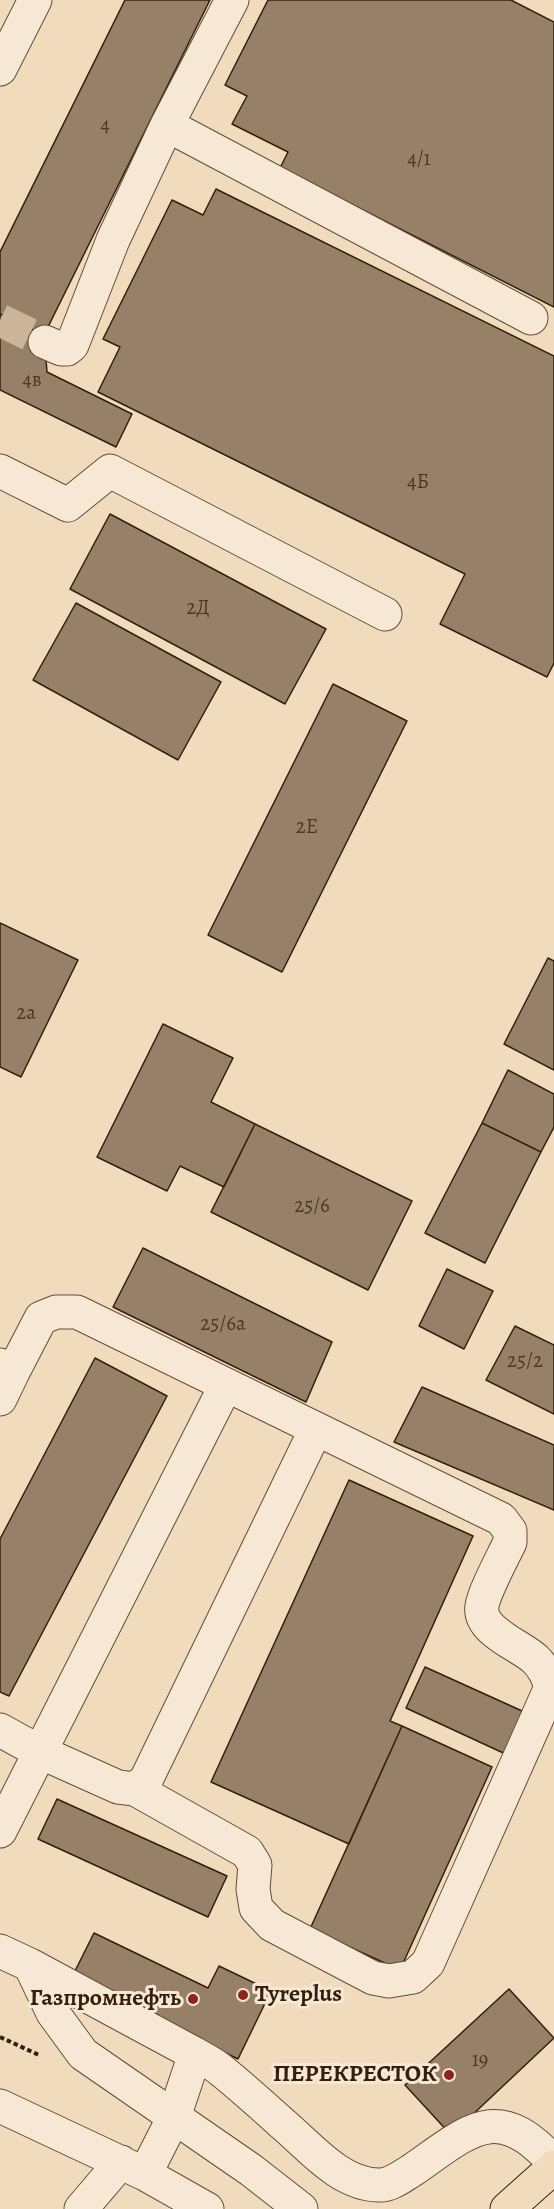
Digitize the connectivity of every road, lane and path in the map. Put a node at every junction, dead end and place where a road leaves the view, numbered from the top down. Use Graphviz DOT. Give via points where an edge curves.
graph roads {
  1 [pos="34,0"];
  2 [pos="232,0"];
  3 [pos="0,69"];
  4 [pos="167,125"];
  5 [pos="531,318"];
  6 [pos="45,342"];
  7 [pos="0,471"];
  8 [pos="386,614"];
  9 [pos="4,1378"];
  10 [pos="226,1385"];
  11 [pos="316,1429"];
  12 [pos="0,1730"];
  13 [pos="40,1752"];
  14 [pos="135,1789"];
  15 [pos="0,1831"];
  16 [pos="0,1951"];
  17 [pos="30,1965"];
  18 [pos="0,2037"];
  19 [pos="195,2054"];
  20 [pos="39,2055"];
  21 [pos="0,2106"];
  22 [pos="174,2117"];
  23 [pos="554,2165"];
  24 [pos="133,2168"];
  25 [pos="81,2209"];
  26 [pos="207,2209"];
  27 [pos="301,2209"];
  28 [pos="507,2209"];
  1 -- 3 [label="street"];
  2 -- 4 [label="street"];
  4 -- 5 [label="street"];
  4 -- 6 [label="street" via="113,240 72,345 61,349"];
  7 -- 8 [label="street" via="69,505 110,471"];
  9 -- 10 [label="street" via="41,1318 56,1312 77,1312"];
  10 -- 11 [label="street"];
  10 -- 13 [label="street"];
  11 -- 14 [label="street" via="146,1780"];
  11 -- 14 [label="street" via="501,1519 510,1531 510,1542 482,1605 482,1617 488,1627 533,1658 546,1672 551,1687 428,1963 413,1977 389,1981 373,1978 272,1925 256,1908 255,1865 247,1852"];
  12 -- 13 [label="street"];
  13 -- 14 [label="street" via="118,1787"];
  13 -- 15 [label="street"];
  16 -- 17 [label="street"];
  17 -- 19 [label="street"];
  17 -- 22 [label="street" via="53,2013 83,2054"];
  18 -- 20 [label="path"];
  19 -- 22 [label="street"];
  19 -- 23 [label="street" via="220,2069 333,2168 359,2182 380,2186 397,2180 477,2128 495,2125 513,2129 540,2146"];
  21 -- 24 [label="street"];
  22 -- 24 [label="street"];
  22 -- 27 [label="street"];
  23 -- 28 [label="main road"];
  24 -- 25 [label="street"];
  24 -- 26 [label="street"];
}
